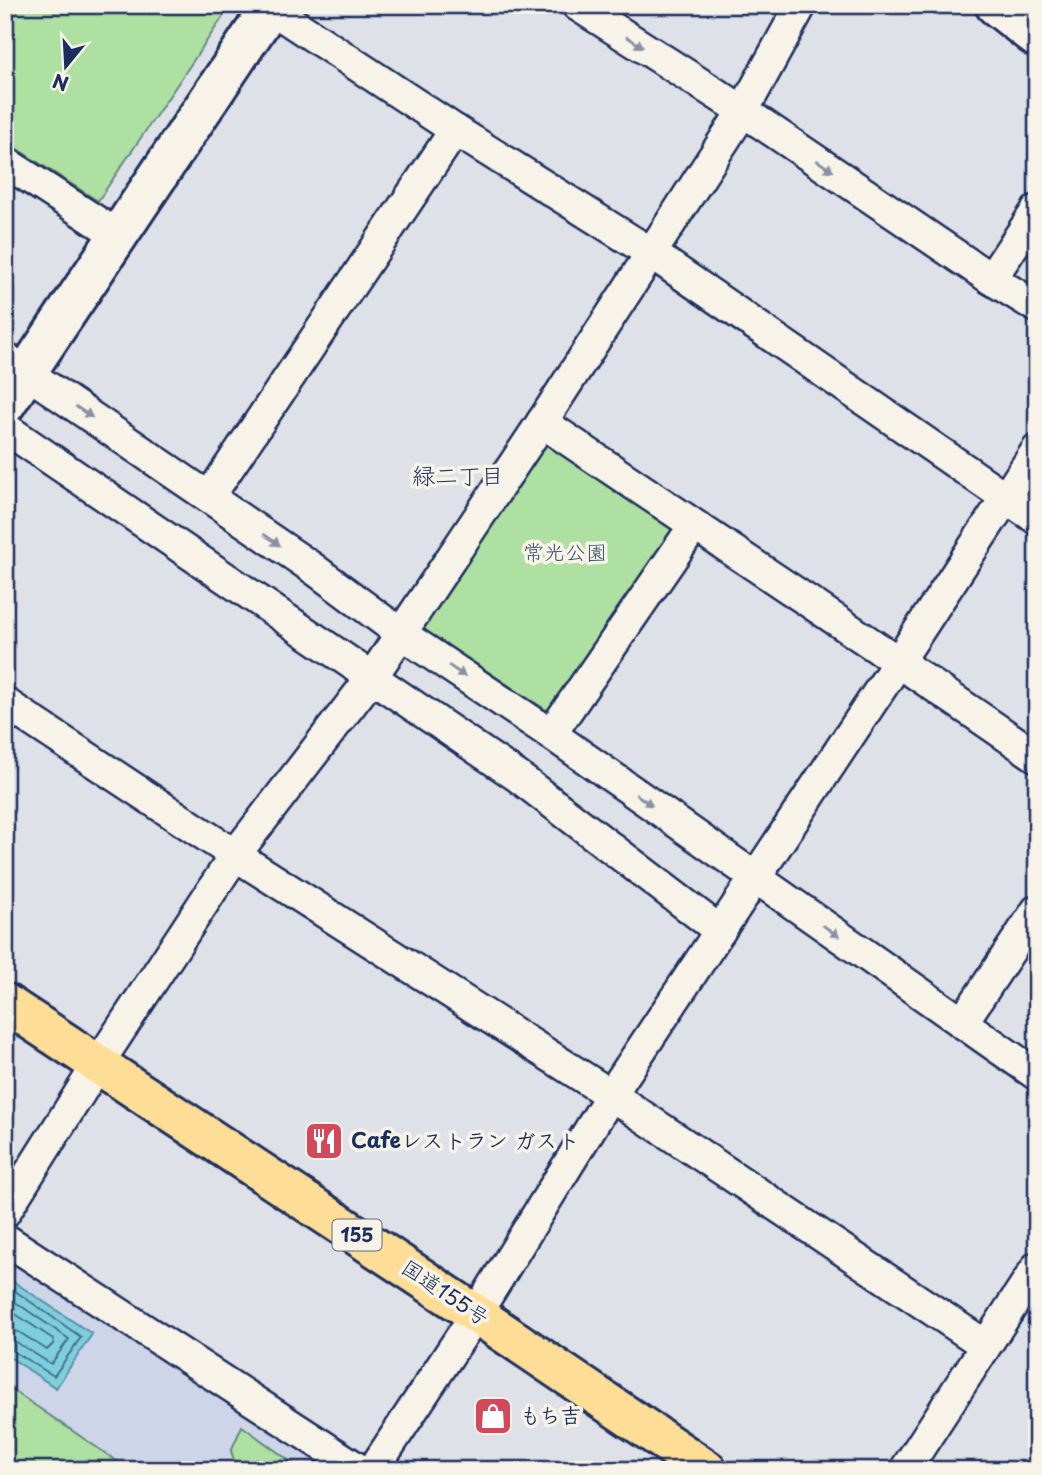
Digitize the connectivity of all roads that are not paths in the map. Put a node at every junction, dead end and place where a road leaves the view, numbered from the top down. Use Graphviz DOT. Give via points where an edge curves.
graph roads {
  1 [pos="577,5"];
  2 [pos="801,5"];
  3 [pos="995,5"];
  4 [pos="271,7"];
  5 [pos="1037,38"];
  6 [pos="743,111"];
  7 [pos="456,130"];
  8 [pos="5,162"];
  9 [pos="1037,211"];
  10 [pos="119,236"];
  11 [pos="652,253"];
  12 [pos="991,279"];
  13 [pos="1037,307"];
  14 [pos="16,366"];
  15 [pos="5,405"];
  16 [pos="542,422"];
  17 [pos="5,428"];
  18 [pos="1037,450"];
  19 [pos="209,497"];
  20 [pos="1005,497"];
  21 [pos="1037,519"];
  22 [pos="694,526"];
  23 [pos="400,634"];
  24 [pos="899,661"];
  25 [pos="372,677"];
  26 [pos="5,703"];
  27 [pos="551,734"];
  28 [pos="1037,757"];
  29 [pos="235,855"];
  30 [pos="755,878"];
  31 [pos="1037,910"];
  32 [pos="720,931"];
  33 [pos="5,1003"];
  34 [pos="962,1023"];
  35 [pos="98,1064"];
  36 [pos="1037,1075"];
  37 [pos="611,1095"];
  38 [pos="5,1212"];
  39 [pos="5,1239"];
  40 [pos="1035,1272"];
  41 [pos="476,1314"];
  42 [pos="985,1345"];
  43 [pos="360,1470"];
  44 [pos="373,1470"];
  45 [pos="707,1470"];
  46 [pos="905,1470"];
  1 -- 6 [label="street, one-way"];
  2 -- 6 [label="street"];
  3 -- 5 [label="street"];
  4 -- 7 [label="street"];
  4 -- 10 [label="street"];
  6 -- 11 [label="street"];
  6 -- 12 [label="street, one-way"];
  7 -- 11 [label="street"];
  7 -- 19 [label="street"];
  8 -- 10 [label="street"];
  9 -- 12 [label="street"];
  10 -- 14 [label="street"];
  11 -- 16 [label="street"];
  11 -- 20 [label="street"];
  12 -- 13 [label="street"];
  14 -- 15 [label="street"];
  14 -- 19 [label="street, one-way"];
  16 -- 22 [label="street"];
  16 -- 23 [label="street"];
  17 -- 25 [label="street"];
  18 -- 20 [label="street"];
  19 -- 23 [label="street, one-way"];
  20 -- 21 [label="street"];
  20 -- 24 [label="street"];
  22 -- 24 [label="street"];
  22 -- 27 [label="street"];
  23 -- 25 [label="street"];
  23 -- 27 [label="street, one-way"];
  24 -- 28 [label="street"];
  24 -- 30 [label="street"];
  25 -- 29 [label="street"];
  25 -- 32 [label="street" via="517,775"];
  26 -- 29 [label="street"];
  27 -- 30 [label="street, one-way"];
  29 -- 35 [label="street"];
  29 -- 37 [label="street"];
  30 -- 32 [label="street"];
  30 -- 34 [label="street, one-way"];
  31 -- 34 [label="street"];
  32 -- 37 [label="street"];
  33 -- 35 [label="highway, 国道155号 / 155"];
  34 -- 36 [label="street"];
  35 -- 38 [label="street"];
  35 -- 41 [label="highway, 国道155号 / 155"];
  37 -- 41 [label="street"];
  37 -- 42 [label="street"];
  39 -- 43 [label="street"];
  40 -- 42 [label="street"];
  41 -- 44 [label="street"];
  41 -- 45 [label="highway, 国道155号 / 155"];
  42 -- 46 [label="street"];
}
